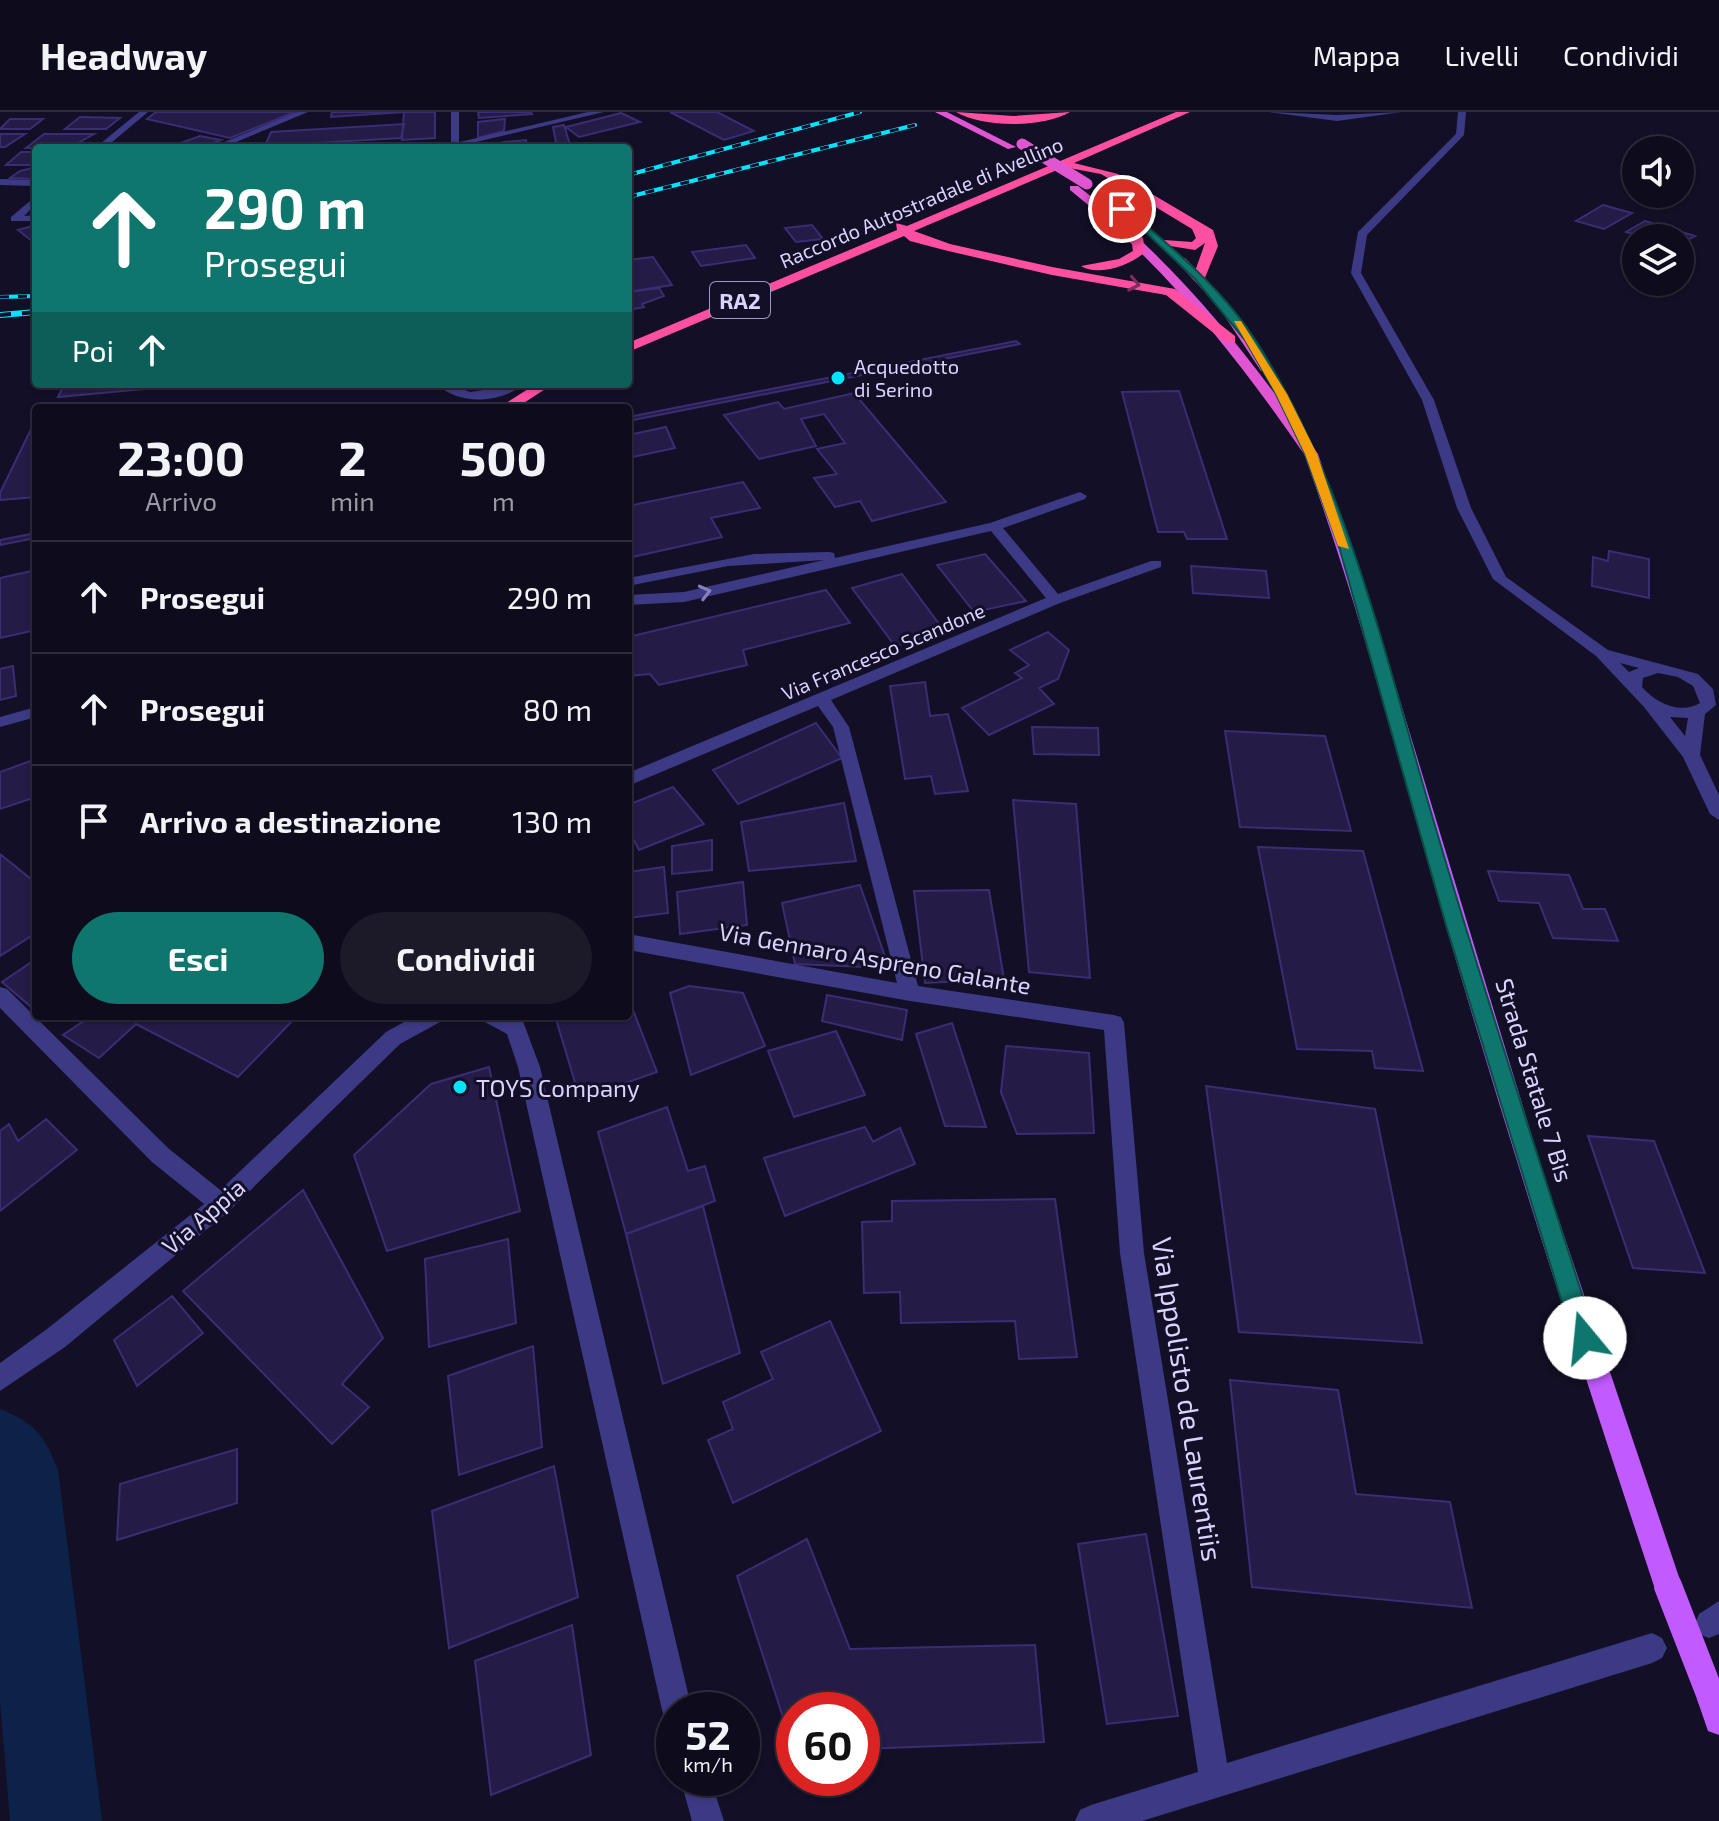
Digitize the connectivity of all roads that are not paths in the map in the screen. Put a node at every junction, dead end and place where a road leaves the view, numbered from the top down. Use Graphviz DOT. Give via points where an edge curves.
graph roads {
  1 [pos="144,112"];
  2 [pos="304,112"];
  3 [pos="455,112"];
  4 [pos="600,112"];
  5 [pos="940,112"];
  6 [pos="960,112"];
  7 [pos="1185,112"];
  8 [pos="1273,112"];
  9 [pos="1398,112"];
  10 [pos="1462,112"];
  11 [pos="1159,113"];
  12 [pos="1068,114"];
  13 [pos="1124,138"];
  14 [pos="104,144"];
  15 [pos="224,144"];
  16 [pos="455,144"];
  17 [pos="464,144"];
  18 [pos="1016,146"];
  19 [pos="1054,168"];
  20 [pos="1006,174"];
  21 [pos="1115,174"];
  22 [pos="0,182"];
  23 [pos="32,183"];
  24 [pos="974,201"];
  25 [pos="32,203"];
  26 [pos="1122,209"];
  27 [pos="32,218"];
  28 [pos="1197,227"];
  29 [pos="904,232"];
  30 [pos="1137,238"];
  31 [pos="1160,240"];
  32 [pos="948,247"];
  33 [pos="853,253"];
  34 [pos="1199,277"];
  35 [pos="632,332"];
  36 [pos="1230,339"];
  37 [pos="632,346"];
  38 [pos="450,388"];
  39 [pos="510,388"];
  40 [pos="539,388"];
  41 [pos="488,404"];
  42 [pos="512,404"];
  43 [pos="1311,454"];
  44 [pos="1080,496"];
  45 [pos="994,526"];
  46 [pos="853,558"];
  47 [pos="1156,564"];
  48 [pos="632,582"];
  49 [pos="633,599"];
  50 [pos="1055,600"];
  51 [pos="1602,653"];
  52 [pos="1657,668"];
  53 [pos="1634,687"];
  54 [pos="822,699"];
  55 [pos="1711,699"];
  56 [pos="1650,703"];
  57 [pos="32,713"];
  58 [pos="0,722"];
  59 [pos="1691,755"];
  60 [pos="632,778"];
  61 [pos="1719,814"];
  62 [pos="632,943"];
  63 [pos="910,993"];
  64 [pos="0,995"];
  65 [pos="403,1020"];
  66 [pos="426,1020"];
  67 [pos="505,1020"];
  68 [pos="1114,1023"];
  69 [pos="393,1038"];
  70 [pos="221,1204"];
  71 [pos="0,1378"];
  72 [pos="1652,1648"];
  73 [pos="673,1692"];
  74 [pos="1716,1709"];
  75 [pos="1215,1783"];
  76 [pos="1091,1821"];
  1 -- 14 [label="street"];
  2 -- 15 [label="street"];
  3 -- 16 [label="street"];
  4 -- 17 [label="street"];
  5 -- 18 [label="highway"];
  6 -- 12 [label="highway" via="1019,120"];
  6 -- 18 [label="highway"];
  7 -- 13 [label="highway, Raccordo Autostradale di Avellino / RA2"];
  8 -- 9 [label="street" via="1337,118"];
  10 -- 51 [label="street" via="1460,135 1362,234 1356,273 1428,400 1464,508 1500,579"];
  11 -- 20 [label="highway, Raccordo Autostradale di Avellino / RA2"];
  12 -- 18 [label="highway" via="1031,128"];
  13 -- 19 [label="highway, Raccordo Autostradale di Avellino / RA2"];
  13 -- 21 [label="highway" via="1109,157"];
  18 -- 26 [label="highway, bridge"];
  18 -- 30 [label="highway"];
  19 -- 21 [label="highway" via="1092,166"];
  19 -- 24 [label="highway, Raccordo Autostradale di Avellino / RA2"];
  20 -- 29 [label="highway" via="902,223"];
  20 -- 35 [label="highway, Raccordo Autostradale di Avellino / RA2"];
  21 -- 28 [label="highway"];
  22 -- 23 [label="street"];
  24 -- 29 [label="highway, Raccordo Autostradale di Avellino / RA2"];
  24 -- 30 [label="highway" via="961,215 964,230 1020,258 1072,266 1129,260 1139,252"];
  25 -- 27 [label="street" via="14,219"];
  28 -- 31 [label="highway" via="1202,239 1195,246"];
  28 -- 34 [label="highway" via="1209,233 1212,246"];
  29 -- 32 [label="highway"];
  29 -- 33 [label="highway, Raccordo Autostradale di Avellino / RA2"];
  30 -- 36 [label="highway"];
  31 -- 34 [label="highway"];
  32 -- 33 [label="highway"];
  32 -- 36 [label="highway, one-way" via="1161,289"];
  33 -- 37 [label="highway, Raccordo Autostradale di Avellino / RA2"];
  34 -- 43 [label="highway" via="1249,339"];
  36 -- 43 [label="highway"];
  38 -- 39 [label="street" via="470,395"];
  39 -- 41 [label="street"];
  40 -- 42 [label="highway"];
  43 -- 74 [label="main road, Strada Statale 7 Bis, bridge" via="1346,550 1455,925 1603,1397"];
  44 -- 45 [label="street"];
  45 -- 46 [label="street"];
  45 -- 50 [label="street"];
  46 -- 48 [label="street" via="796,554"];
  49 -- 46 [label="street, one-way" via="684,597"];
  47 -- 50 [label="street, Via Francesco Scandone"];
  50 -- 54 [label="street, Via Francesco Scandone"];
  51 -- 52 [label="street"];
  51 -- 53 [label="street"];
  52 -- 53 [label="street" via="1640,671"];
  52 -- 55 [label="street" via="1692,678"];
  53 -- 56 [label="street"];
  54 -- 60 [label="street, Via Francesco Scandone"];
  54 -- 63 [label="street" via="841,727"];
  55 -- 56 [label="street" via="1674,712"];
  55 -- 59 [label="street"];
  56 -- 59 [label="street"];
  57 -- 58 [label="street"];
  59 -- 61 [label="street"];
  62 -- 63 [label="street, Via Gennaro Aspreno Galante"];
  63 -- 68 [label="street, Via Gennaro Aspreno Galante"];
  64 -- 70 [label="street" via="160,1155"];
  65 -- 69 [label="street, Via Appia"];
  66 -- 69 [label="street, Via Appia"];
  67 -- 73 [label="street" via="529,1067"];
  68 -- 75 [label="street, Via Ippolisto de Laurentiis" via="1132,1253"];
  69 -- 70 [label="street, Via Appia"];
  70 -- 71 [label="street, Via Appia"];
  72 -- 75 [label="street"];
  75 -- 76 [label="street"];
}
